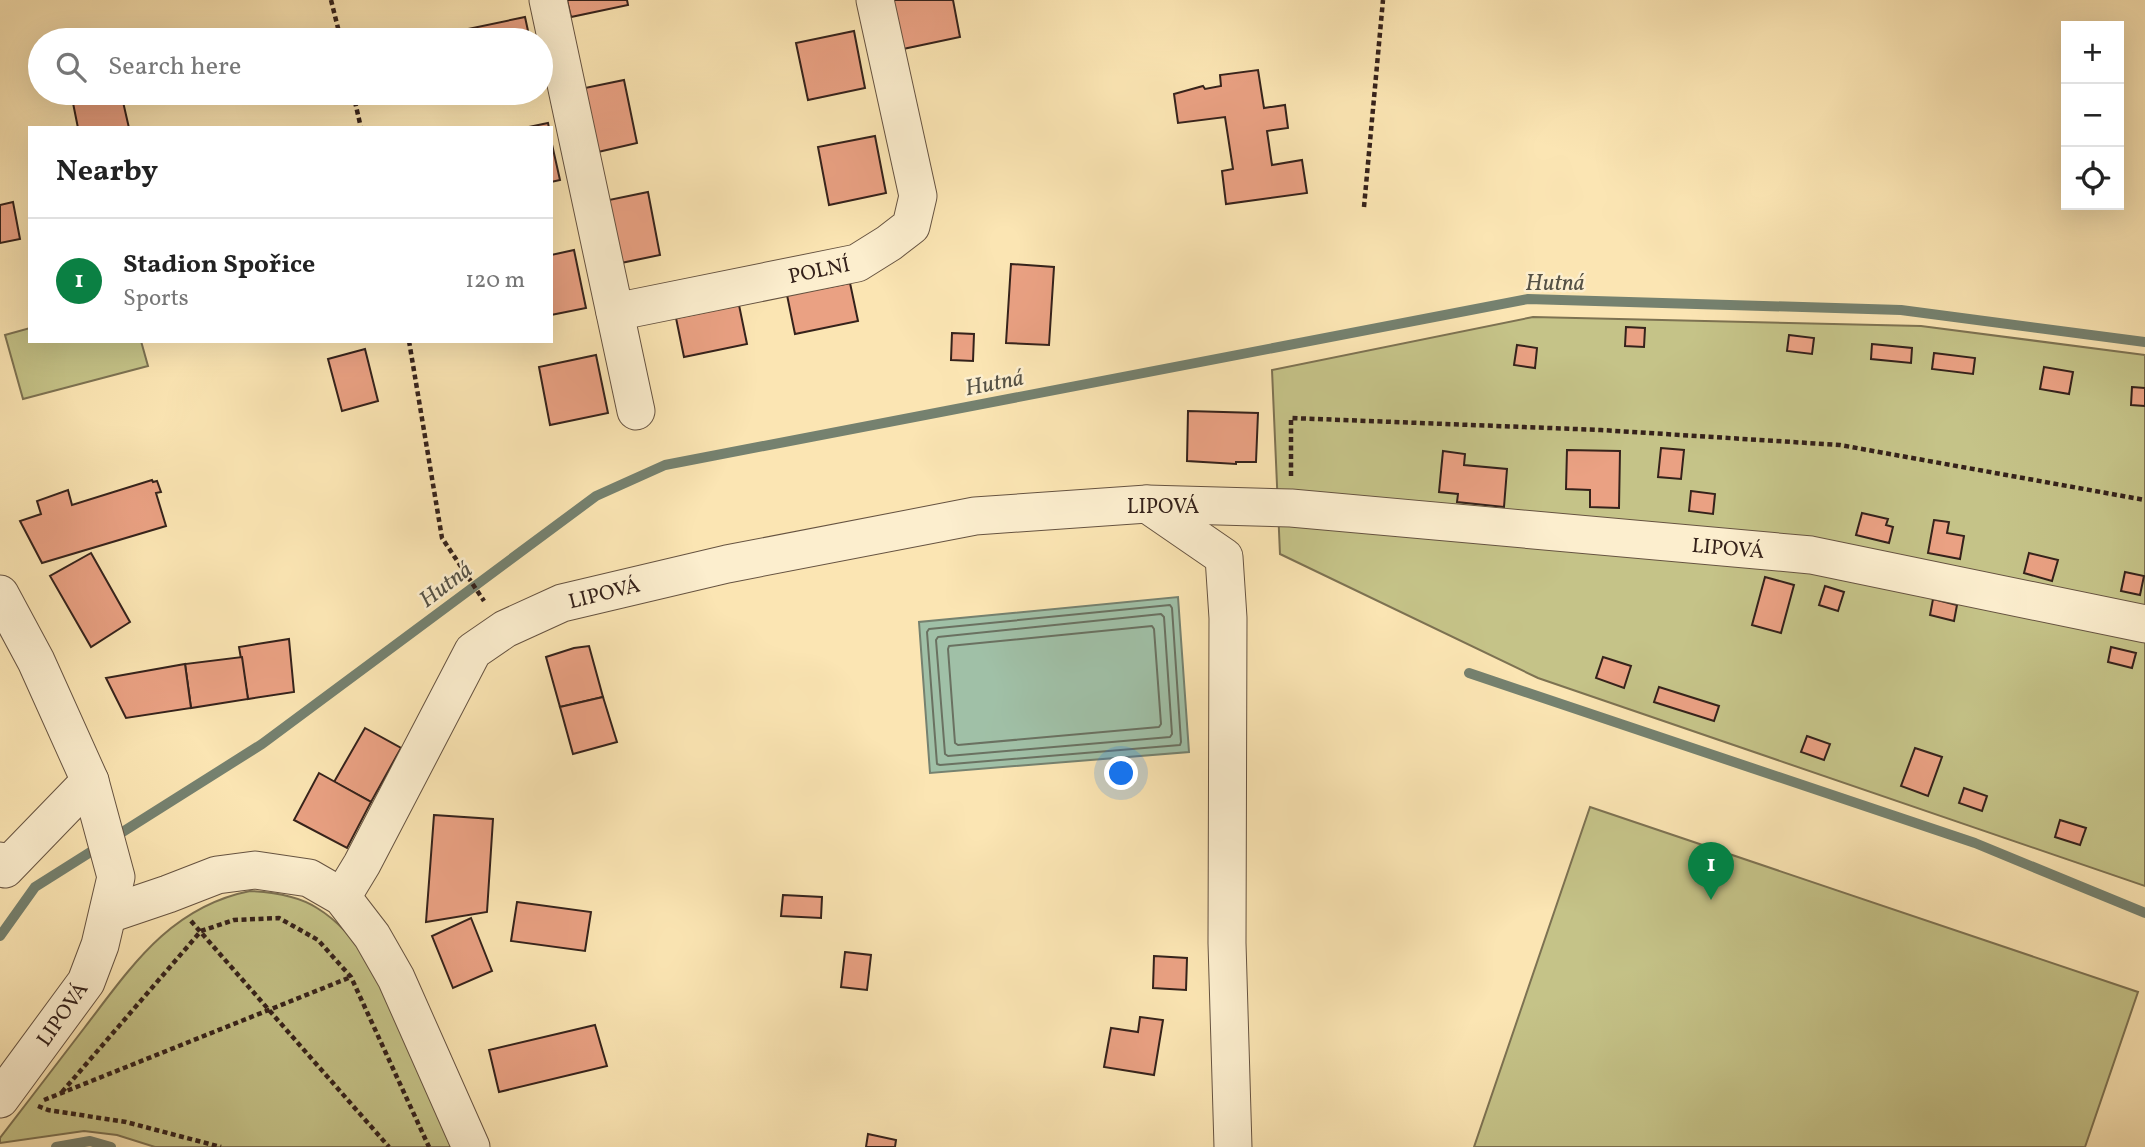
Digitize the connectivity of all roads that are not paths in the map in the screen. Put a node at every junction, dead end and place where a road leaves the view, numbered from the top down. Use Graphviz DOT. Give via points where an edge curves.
graph roads {
  1 [pos="548,0"];
  2 [pos="876,0"];
  3 [pos="615,312"];
  4 [pos="636,411"];
  5 [pos="1147,504"];
  6 [pos="0,594"];
  7 [pos="2145,624"];
  8 [pos="94,795"];
  9 [pos="2,869"];
  10 [pos="342,897"];
  11 [pos="108,914"];
  12 [pos="0,1099"];
  13 [pos="471,1147"];
  14 [pos="1233,1147"];
  1 -- 3 [label="street"];
  2 -- 3 [label="street, POLNÍ" via="918,196 911,226 857,262"];
  3 -- 4 [label="street"];
  5 -- 7 [label="street, LIPOVÁ" via="1291,508 1811,555"];
  5 -- 10 [label="street, LIPOVÁ" via="975,516 727,564 502,616 473,651"];
  5 -- 14 [label="street" via="1224,557"];
  6 -- 8 [label="street" via="36,662"];
  8 -- 9 [label="street"];
  8 -- 11 [label="street, LIPOVÁ" via="116,877"];
  10 -- 11 [label="street" via="309,878 255,870 216,875"];
  10 -- 13 [label="street" via="388,963"];
  11 -- 12 [label="street, LIPOVÁ" via="86,982"];
}
